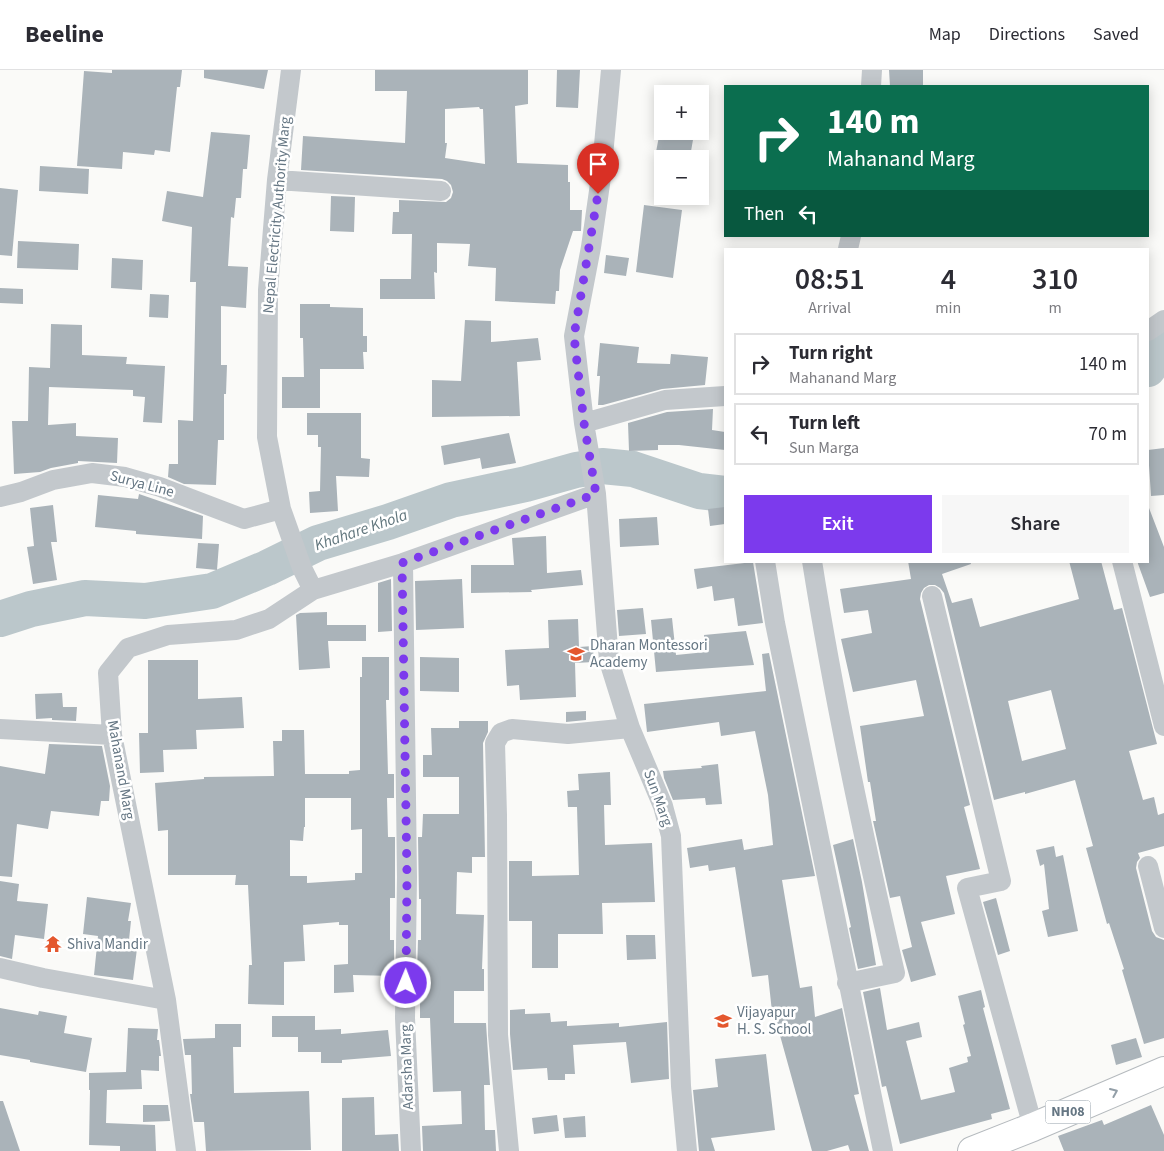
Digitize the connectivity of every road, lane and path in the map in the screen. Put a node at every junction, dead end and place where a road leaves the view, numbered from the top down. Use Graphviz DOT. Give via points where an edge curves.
graph roads {
  1 [pos="291,70"];
  2 [pos="611,70"];
  3 [pos="872,70"];
  4 [pos="871,85"];
  5 [pos="277,180"];
  6 [pos="441,191"];
  7 [pos="1164,320"];
  8 [pos="1149,330"];
  9 [pos="724,396"];
  10 [pos="584,423"];
  11 [pos="594,488"];
  12 [pos="0,496"];
  13 [pos="280,509"];
  14 [pos="402,563"];
  15 [pos="765,563"];
  16 [pos="812,563"];
  17 [pos="1123,563"];
  18 [pos="313,590"];
  19 [pos="932,596"];
  20 [pos="1164,726"];
  21 [pos="630,728"];
  22 [pos="0,729"];
  23 [pos="112,735"];
  24 [pos="1148,866"];
  25 [pos="1164,928"];
  26 [pos="0,968"];
  27 [pos="847,983"];
  28 [pos="166,1000"];
  29 [pos="1164,1071"];
  30 [pos="1033,1127"];
  31 [pos="186,1151"];
  32 [pos="411,1151"];
  33 [pos="508,1151"];
  34 [pos="687,1151"];
  35 [pos="882,1151"];
  36 [pos="972,1151"];
  1 -- 5 [label="street, Nepal Electricity Authority Marg"];
  2 -- 10 [label="street" via="601,177 574,336"];
  3 -- 4 [label="street"];
  5 -- 6 [label="street"];
  5 -- 13 [label="street, Nepal Electricity Authority Marg" via="268,290 267,437"];
  7 -- 8 [label="street"];
  9 -- 10 [label="street" via="665,400"];
  10 -- 11 [label="street, Sun Marg"];
  11 -- 14 [label="street, Mahanand Marg"];
  11 -- 21 [label="street, Sun Marg" via="609,661"];
  12 -- 13 [label="street, Surya Line" via="53,480 92,473 125,477 160,487 244,519"];
  13 -- 18 [label="street, Nepal Electricity Authority Marg"];
  14 -- 18 [label="street, Mahanand Marg"];
  14 -- 32 [label="street, Adarsha Marg" via="406,1018"];
  15 -- 27 [label="street"];
  16 -- 27 [label="street" via="861,828 894,973"];
  17 -- 20 [label="street"];
  18 -- 23 [label="street, Mahanand Marg" via="269,619 236,630 168,635 128,648 108,673"];
  19 -- 30 [label="street" via="1001,881 967,888"];
  21 -- 33 [label="street" via="568,734 512,729 501,733 495,743 498,1035"];
  21 -- 34 [label="street, Sun Marg" via="663,806 671,836 681,1086"];
  22 -- 23 [label="street"];
  23 -- 28 [label="street, Mahanand Marg"];
  24 -- 25 [label="street"];
  26 -- 28 [label="street"];
  27 -- 35 [label="street"];
  28 -- 31 [label="street, Mahanand Marg"];
  30 -- 29 [label="main road, NH08, one-way"];
  30 -- 36 [label="main road, NH08"];
}
